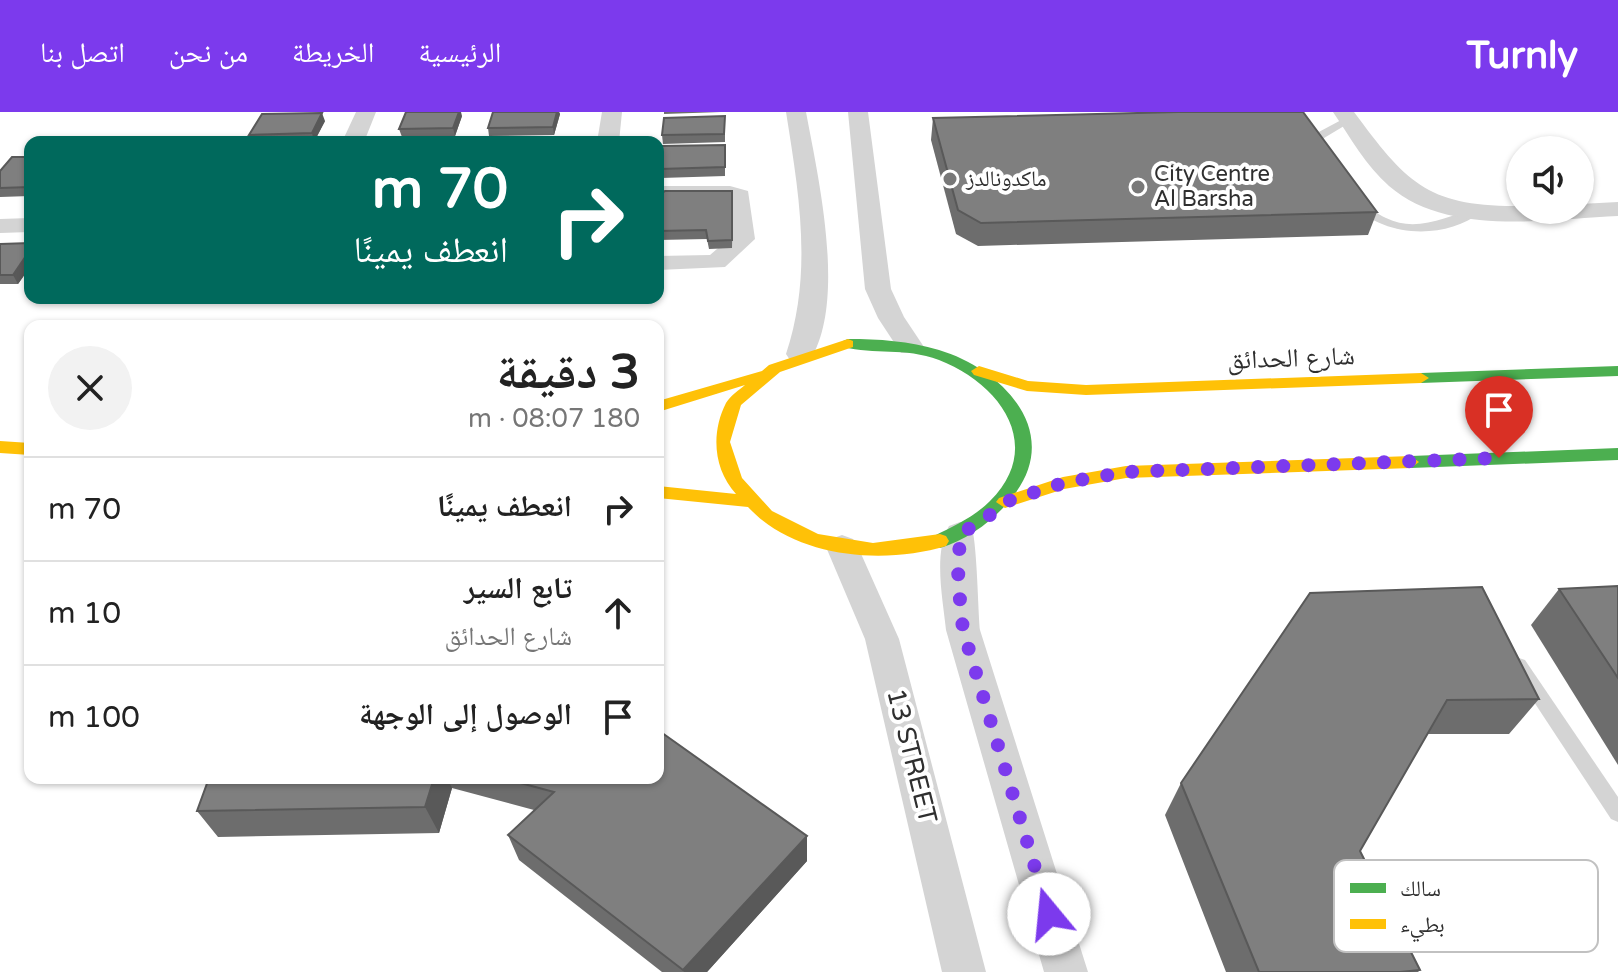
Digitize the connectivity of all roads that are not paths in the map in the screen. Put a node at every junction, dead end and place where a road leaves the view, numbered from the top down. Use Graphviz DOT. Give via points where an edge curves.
graph roads {
  1 [pos="366,112"];
  2 [pos="612,112"];
  3 [pos="796,112"];
  4 [pos="858,112"];
  5 [pos="1346,116"];
  6 [pos="356,136"];
  7 [pos="609,136"];
  8 [pos="1328,163"];
  9 [pos="1347,188"];
  10 [pos="664,193"];
  11 [pos="1618,209"];
  12 [pos="1475,212"];
  13 [pos="24,225"];
  14 [pos="0,226"];
  15 [pos="664,263"];
  16 [pos="911,347"];
  17 [pos="800,354"];
  18 [pos="969,368"];
  19 [pos="1618,371"];
  20 [pos="760,375"];
  21 [pos="664,405"];
  22 [pos="24,430"];
  23 [pos="0,431"];
  24 [pos="0,447"];
  25 [pos="24,449"];
  26 [pos="1618,454"];
  27 [pos="664,493"];
  28 [pos="747,501"];
  29 [pos="1005,502"];
  30 [pos="960,534"];
  31 [pos="842,547"];
  32 [pos="1509,650"];
  33 [pos="1618,813"];
  34 [pos="964,972"];
  35 [pos="1066,972"];
  1 -- 6 [label="street"];
  2 -- 7 [label="street"];
  3 -- 17 [label="street" via="817,273 812,323"];
  4 -- 16 [label="street" via="878,289"];
  5 -- 8 [label="lane" via="1316,140"];
  5 -- 12 [label="street" via="1403,187 1435,203"];
  9 -- 12 [label="lane" via="1378,219 1413,229 1445,225"];
  10 -- 15 [label="street" via="740,196 743,239 716,262"];
  11 -- 12 [label="street"];
  13 -- 14 [label="street"];
  16 -- 17 [label="street" via="848,344"];
  16 -- 18 [label="street"];
  17 -- 20 [label="street"];
  18 -- 19 [label="street, شارع الحدائق" via="1027,386 1086,390"];
  18 -- 29 [label="street" via="1009,403 1022,427 1026,452 1020,478"];
  20 -- 21 [label="street"];
  20 -- 28 [label="street" via="729,409 722,431 726,467"];
  22 -- 23 [label="street"];
  24 -- 25 [label="street"];
  26 -- 29 [label="street" via="1126,472 1063,483"];
  27 -- 28 [label="street"];
  28 -- 31 [label="street" via="781,526"];
  29 -- 30 [label="street"];
  30 -- 31 [label="street" via="891,550"];
  30 -- 35 [label="street" via="963,630"];
  31 -- 34 [label="street, 13 STREET" via="865,593 893,677"];
  32 -- 33 [label="lane"];
}
